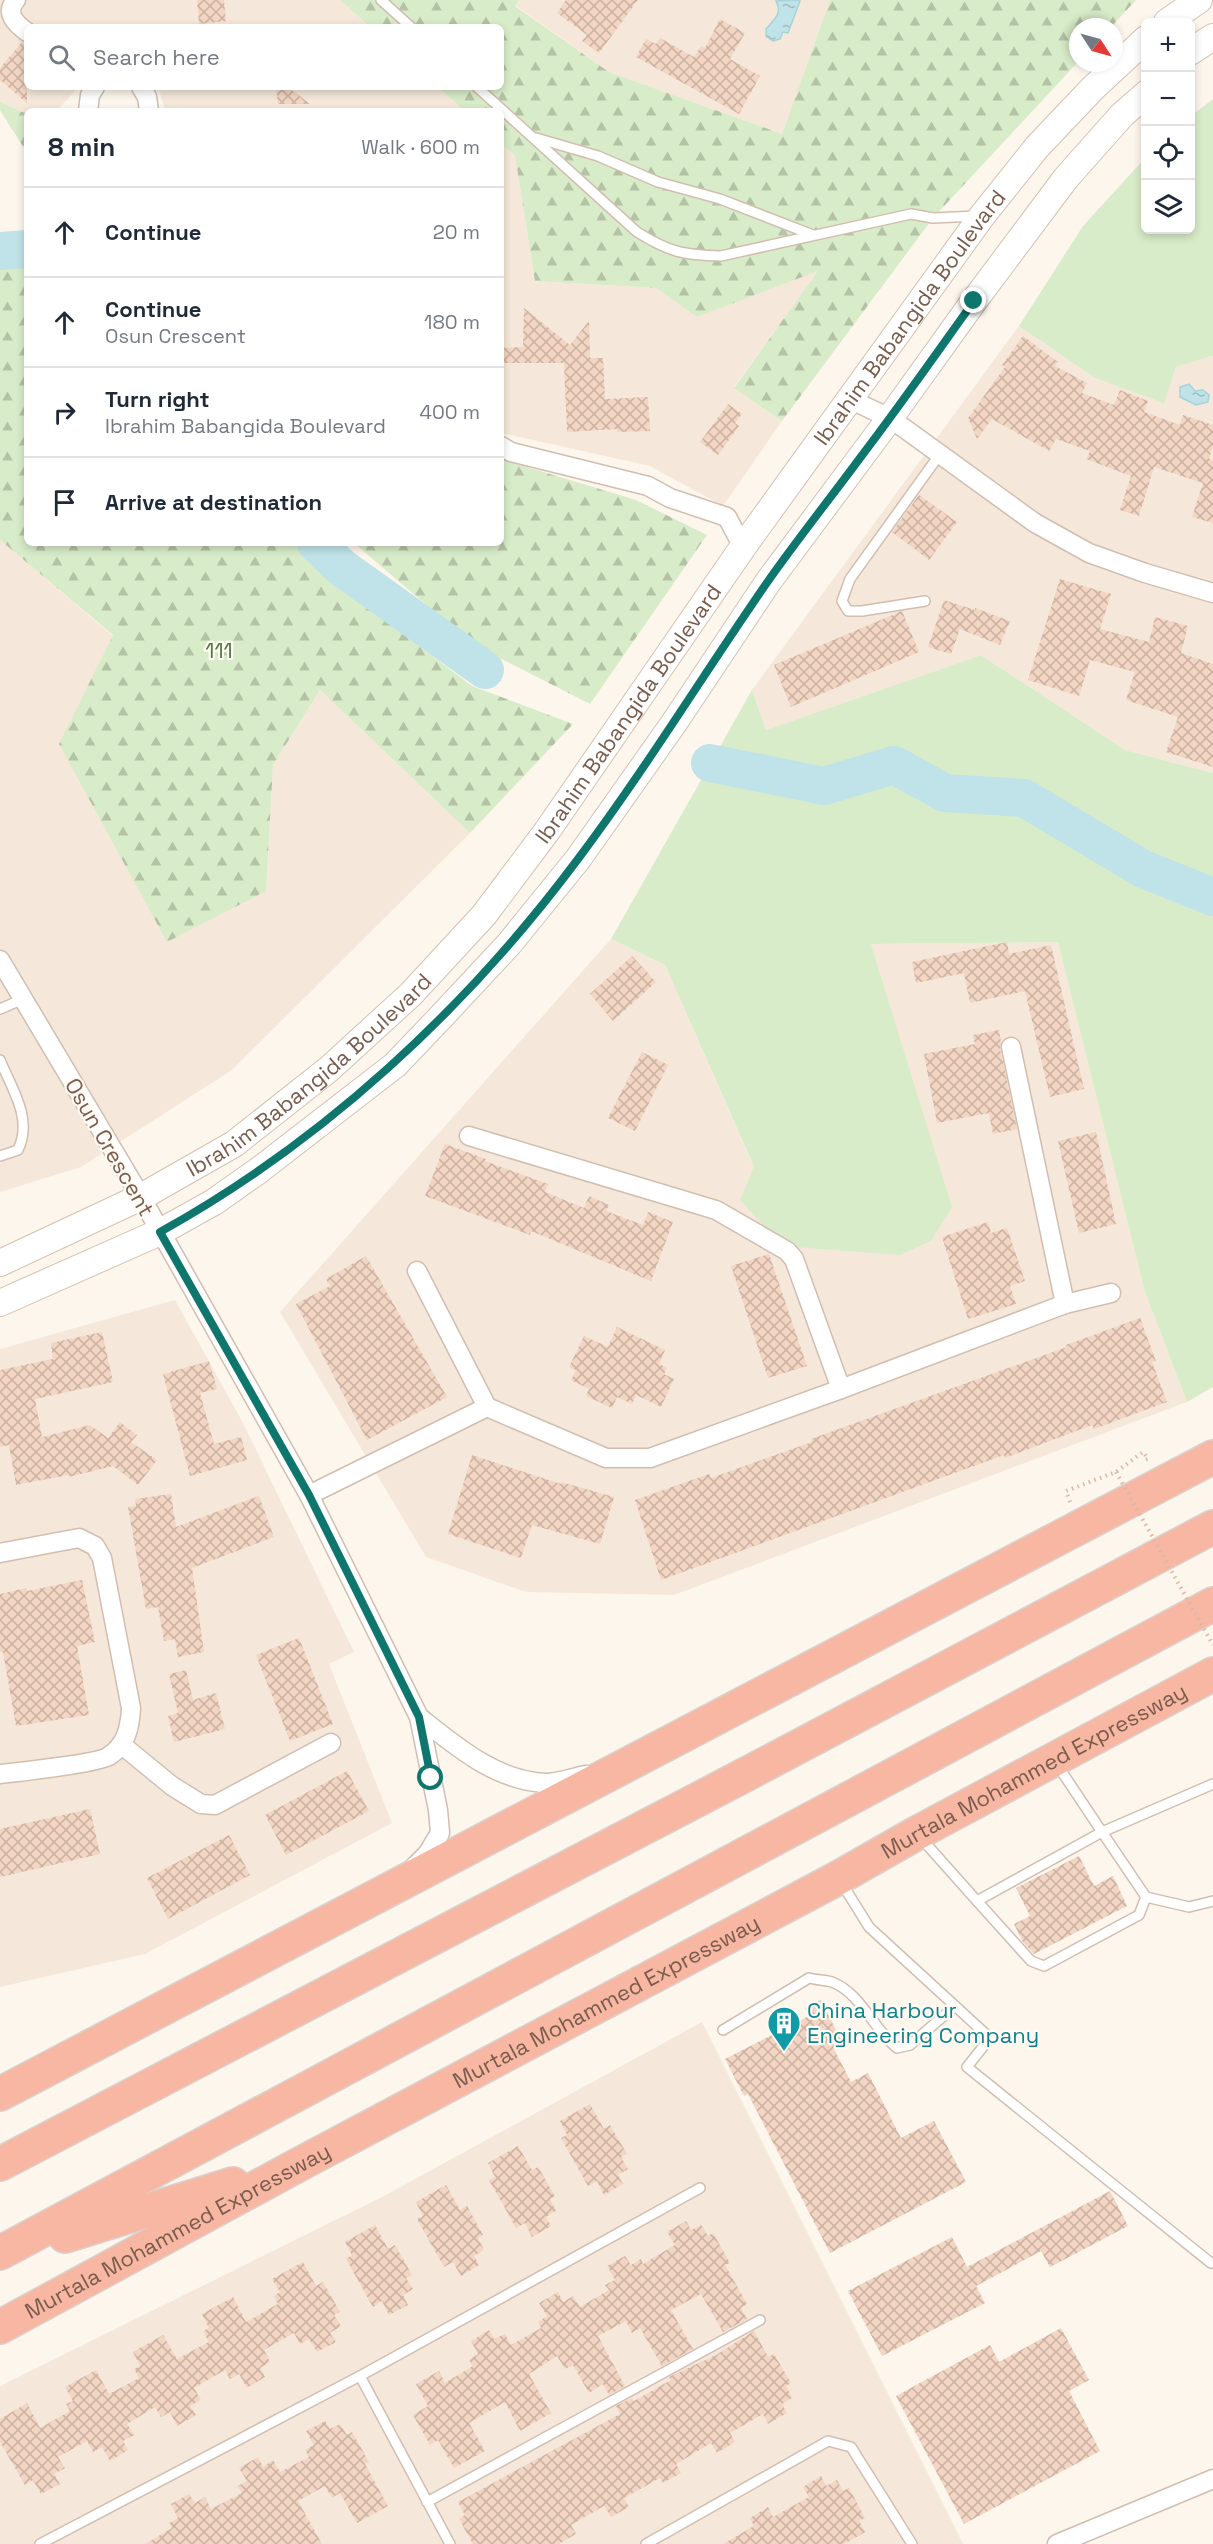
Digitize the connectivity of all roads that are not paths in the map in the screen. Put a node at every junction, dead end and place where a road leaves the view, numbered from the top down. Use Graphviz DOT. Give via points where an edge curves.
graph roads {
  1 [pos="16,0"];
  2 [pos="381,0"];
  3 [pos="1198,0"];
  4 [pos="1173,18"];
  5 [pos="408,24"];
  6 [pos="24,30"];
  7 [pos="1213,37"];
  8 [pos="1141,44"];
  9 [pos="1195,49"];
  10 [pos="93,90"];
  11 [pos="143,90"];
  12 [pos="480,90"];
  13 [pos="1141,98"];
  14 [pos="88,108"];
  15 [pos="149,108"];
  16 [pos="500,108"];
  17 [pos="504,112"];
  18 [pos="532,137"];
  19 [pos="982,216"];
  20 [pos="813,235"];
  21 [pos="849,399"];
  22 [pos="890,418"];
  23 [pos="504,448"];
  24 [pos="939,454"];
  25 [pos="743,548"];
  26 [pos="1213,593"];
  27 [pos="924,601"];
  28 [pos="0,960"];
  29 [pos="23,999"];
  30 [pos="0,1009"];
  31 [pos="1011,1047"];
  32 [pos="0,1060"];
  33 [pos="469,1136"];
  34 [pos="0,1156"];
  35 [pos="141,1197"];
  36 [pos="160,1232"];
  37 [pos="0,1263"];
  38 [pos="417,1271"];
  39 [pos="1111,1293"];
  40 [pos="0,1304"];
  41 [pos="1065,1304"];
  42 [pos="841,1389"];
  43 [pos="487,1407"];
  44 [pos="1213,1457"];
  45 [pos="309,1495"];
  46 [pos="1213,1527"];
  47 [pos="0,1553"];
  48 [pos="1213,1604"];
  49 [pos="1213,1674"];
  50 [pos="419,1717"];
  51 [pos="331,1743"];
  52 [pos="122,1745"];
  53 [pos="1053,1760"];
  54 [pos="624,1766"];
  55 [pos="0,1774"];
  56 [pos="1213,1784"];
  57 [pos="1102,1832"];
  58 [pos="917,1833"];
  59 [pos="838,1878"];
  60 [pos="380,1897"];
  61 [pos="1146,1897"];
  62 [pos="976,1901"];
  63 [pos="1213,1901"];
  64 [pos="955,2006"];
  65 [pos="723,2030"];
  66 [pos="0,2094"];
  67 [pos="0,2164"];
  68 [pos="298,2165"];
  69 [pos="700,2188"];
  70 [pos="0,2253"];
  71 [pos="1211,2263"];
  72 [pos="0,2266"];
  73 [pos="760,2320"];
  74 [pos="0,2327"];
  75 [pos="360,2376"];
  76 [pos="1213,2479"];
  77 [pos="427,2502"];
  78 [pos="40,2544"];
  79 [pos="450,2544"];
  80 [pos="646,2544"];
  81 [pos="912,2544"];
  82 [pos="1057,2544"];
  1 -- 6 [label="street" via="11,15"];
  2 -- 5 [label="lane"];
  3 -- 4 [label="street"];
  7 -- 9 [label="street"];
  8 -- 19 [label="street, Ibrahim Babangida Boulevard" via="1037,147"];
  10 -- 14 [label="street"];
  11 -- 15 [label="street"];
  12 -- 16 [label="lane"];
  13 -- 22 [label="street, Ibrahim Babangida Boulevard" via="1066,178"];
  17 -- 18 [label="lane"];
  18 -- 20 [label="lane" via="598,156 658,182 720,199"];
  18 -- 20 [label="lane" via="637,232 662,248 694,256 721,256"];
  19 -- 20 [label="lane" via="933,218 911,214"];
  19 -- 21 [label="street, Ibrahim Babangida Boulevard"];
  21 -- 22 [label="street"];
  21 -- 25 [label="street, Ibrahim Babangida Boulevard"];
  22 -- 24 [label="street"];
  22 -- 36 [label="street, Ibrahim Babangida Boulevard" via="768,582 578,860 509,944 394,1065 258,1171 214,1202"];
  23 -- 25 [label="street" via="648,486 670,498 727,517"];
  24 -- 26 [label="street" via="1035,524 1089,553"];
  24 -- 27 [label="lane" via="850,579 842,601 848,611"];
  25 -- 35 [label="street, Ibrahim Babangida Boulevard" via="547,831 484,915 411,994 329,1069 234,1144"];
  28 -- 29 [label="street, Osun Crescent"];
  29 -- 30 [label="lane"];
  29 -- 35 [label="street, Osun Crescent"];
  31 -- 41 [label="street"];
  32 -- 34 [label="lane" via="25,1119 24,1138 18,1150"];
  33 -- 42 [label="street" via="716,1210 788,1251"];
  35 -- 36 [label="street, Osun Crescent"];
  35 -- 37 [label="street, Ibrahim Babangida Boulevard"];
  36 -- 40 [label="street, Ibrahim Babangida Boulevard"];
  36 -- 45 [label="street, Osun Crescent"];
  38 -- 43 [label="street"];
  39 -- 41 [label="street"];
  41 -- 42 [label="street"];
  42 -- 43 [label="street" via="650,1458 606,1458"];
  43 -- 45 [label="street"];
  44 -- 54 [label="highway"];
  45 -- 50 [label="street, Osun Crescent"];
  46 -- 67 [label="highway"];
  47 -- 52 [label="street" via="79,1539 95,1546 102,1558 131,1708 130,1727"];
  48 -- 70 [label="highway"];
  49 -- 53 [label="highway, Murtala Mohammed Expressway"];
  50 -- 54 [label="street" via="467,1754 507,1776 547,1783"];
  50 -- 60 [label="street" via="440,1833 428,1853"];
  51 -- 52 [label="street" via="215,1804 201,1804 172,1786"];
  52 -- 55 [label="street" via="107,1758"];
  53 -- 57 [label="lane"];
  53 -- 58 [label="highway, Murtala Mohammed Expressway"];
  54 -- 60 [label="highway"];
  56 -- 57 [label="lane"];
  57 -- 61 [label="lane"];
  57 -- 62 [label="lane"];
  58 -- 59 [label="highway, Murtala Mohammed Expressway"];
  58 -- 62 [label="lane"];
  59 -- 64 [label="lane" via="869,1927"];
  59 -- 68 [label="highway, Murtala Mohammed Expressway"];
  60 -- 66 [label="highway"];
  61 -- 62 [label="lane" via="1139,1915 1044,1966 1031,1961"];
  61 -- 63 [label="lane" via="1189,1907"];
  64 -- 65 [label="lane" via="910,2044 897,2048 885,2039 851,1996 833,1983 809,1978"];
  64 -- 71 [label="lane" via="990,2038 967,2067"];
  68 -- 72 [label="highway" via="77,2231"];
  68 -- 74 [label="highway, Murtala Mohammed Expressway"];
  69 -- 75 [label="lane"];
  73 -- 77 [label="lane"];
  75 -- 77 [label="lane"];
  75 -- 78 [label="lane"];
  76 -- 82 [label="street"];
  77 -- 79 [label="lane"];
  80 -- 81 [label="lane" via="828,2441 852,2447"];
}
